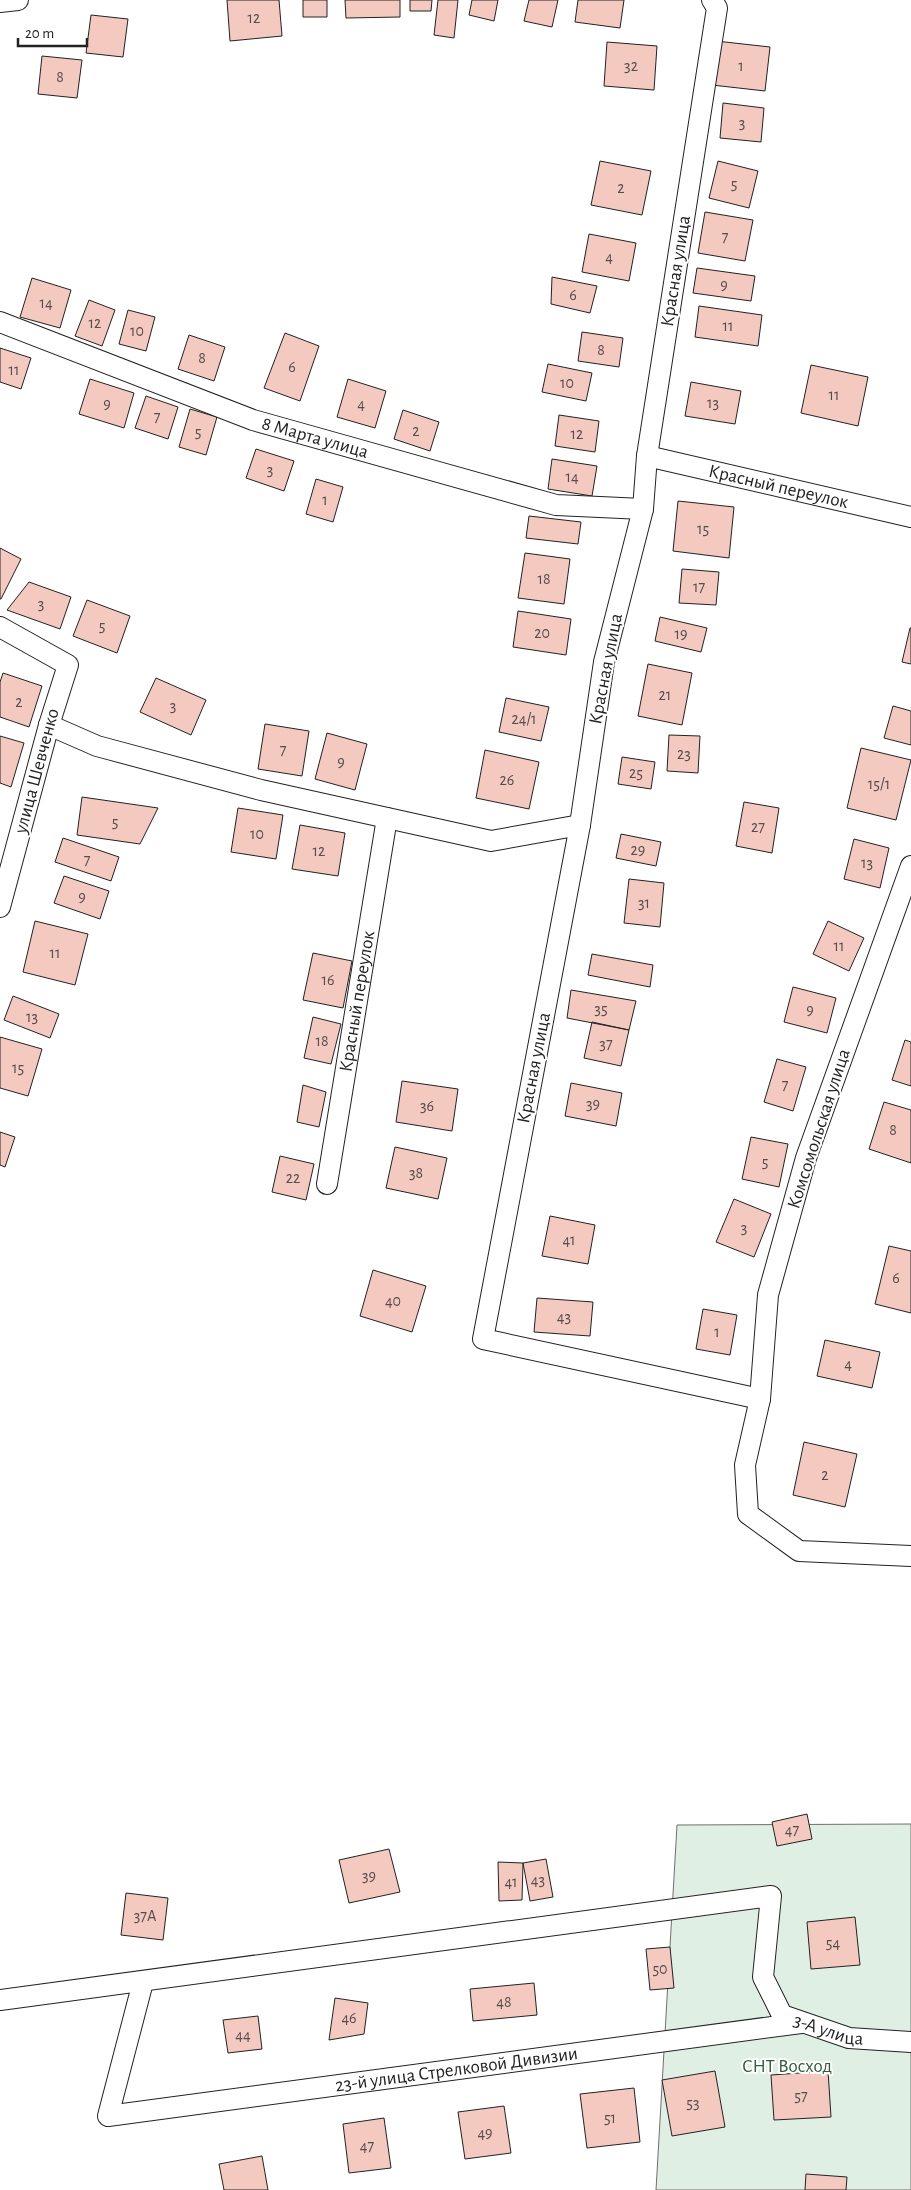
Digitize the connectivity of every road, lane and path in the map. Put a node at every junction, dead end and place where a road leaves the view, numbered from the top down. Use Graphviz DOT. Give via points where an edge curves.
graph roads {
  1 [pos="18,0"];
  2 [pos="712,0"];
  3 [pos="0,2"];
  4 [pos="0,322"];
  5 [pos="647,456"];
  6 [pos="643,509"];
  7 [pos="911,517"];
  8 [pos="0,627"];
  9 [pos="49,725"];
  10 [pos="387,818"];
  11 [pos="580,826"];
  12 [pos="911,866"];
  13 [pos="0,907"];
  14 [pos="327,1184"];
  15 [pos="760,1399"];
  16 [pos="911,1556"];
  17 [pos="143,1982"];
  18 [pos="0,2000"];
  19 [pos="803,2022"];
  20 [pos="911,2042"];
  1 -- 3 [label="street"];
  2 -- 5 [label="street, Красная улица" via="717,8"];
  4 -- 6 [label="street, 8 Марта улица" via="253,420 556,505"];
  5 -- 6 [label="street, Красная улица"];
  5 -- 7 [label="street, Красный переулок"];
  6 -- 11 [label="street, Красная улица" via="604,662"];
  8 -- 9 [label="street, улица Шевченко" via="68,665"];
  9 -- 10 [label="street" via="97,746 261,790"];
  9 -- 13 [label="street, улица Шевченко"];
  10 -- 11 [label="street" via="490,841"];
  10 -- 14 [label="street, Красный переулок"];
  11 -- 15 [label="street, Красная улица" via="483,1339"];
  12 -- 15 [label="street, Комсомольская улица" via="804,1167 768,1295"];
  15 -- 16 [label="street, Комсомольская улица" via="745,1464 748,1514 799,1551"];
  17 -- 18 [label="street"];
  17 -- 19 [label="street, 3-А улица" via="771,1896 763,1978 782,2015"];
  17 -- 19 [label="street, 23-й улица Стрелковой Дивизии" via="108,2116"];
  19 -- 20 [label="street, 3-А улица" via="849,2038"];
}
